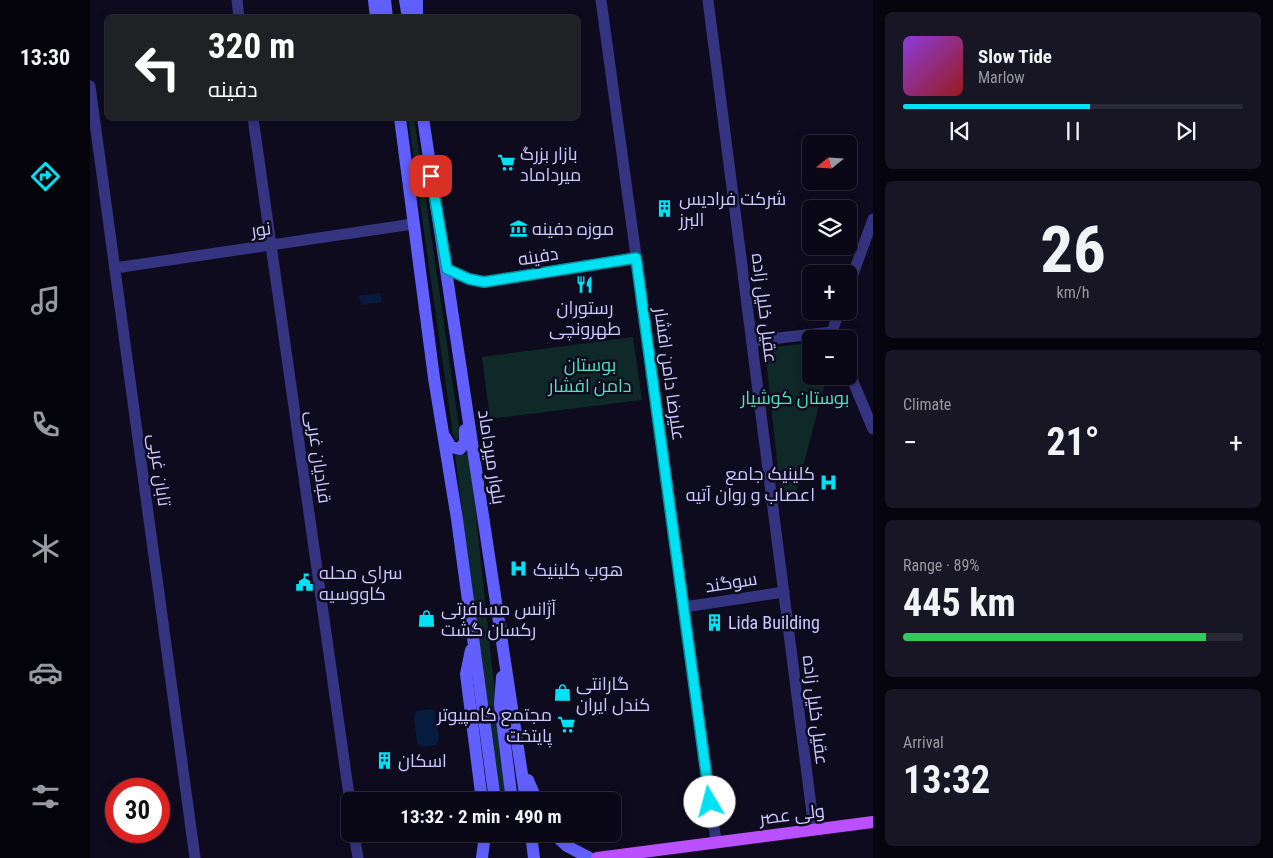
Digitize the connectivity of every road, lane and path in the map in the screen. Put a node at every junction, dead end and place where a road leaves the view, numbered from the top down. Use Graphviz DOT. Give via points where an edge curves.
graph roads {
  1 [pos="237,0"];
  2 [pos="374,0"];
  3 [pos="385,0"];
  4 [pos="406,0"];
  5 [pos="417,0"];
  6 [pos="601,0"];
  7 [pos="708,0"];
  8 [pos="239,15"];
  9 [pos="376,15"];
  10 [pos="387,15"];
  11 [pos="408,15"];
  12 [pos="417,15"];
  13 [pos="90,86"];
  14 [pos="254,120"];
  15 [pos="400,120"];
  16 [pos="423,120"];
  17 [pos="873,219"];
  18 [pos="413,224"];
  19 [pos="271,245"];
  20 [pos="636,258"];
  21 [pos="856,265"];
  22 [pos="115,268"];
  23 [pos="447,269"];
  24 [pos="802,337"];
  25 [pos="752,341"];
  26 [pos="854,385"];
  27 [pos="465,400"];
  28 [pos="442,426"];
  29 [pos="873,429"];
  30 [pos="784,592"];
  31 [pos="684,608"];
  32 [pos="473,638"];
  33 [pos="504,660"];
  34 [pos="521,762"];
  35 [pos="349,792"];
  36 [pos="481,792"];
  37 [pos="495,792"];
  38 [pos="511,792"];
  39 [pos="525,792"];
  40 [pos="533,792"];
  41 [pos="873,822"];
  42 [pos="814,829"];
  43 [pos="716,841"];
  44 [pos="355,842"];
  45 [pos="484,842"];
  46 [pos="532,842"];
  47 [pos="563,842"];
  48 [pos="195,858"];
  49 [pos="358,858"];
  50 [pos="482,858"];
  51 [pos="534,858"];
  52 [pos="590,858"];
  53 [pos="597,858"];
  1 -- 8 [label="street"];
  2 -- 9 [label="main road"];
  3 -- 10 [label="main road"];
  4 -- 11 [label="main road"];
  5 -- 12 [label="main road"];
  6 -- 20 [label="street, علیرضا دامن افشار"];
  7 -- 25 [label="street, عقیل خلیل زاده"];
  13 -- 22 [label="street, تابان غربی"];
  14 -- 19 [label="street, قبادیان غربی"];
  15 -- 18 [label="main road"];
  16 -- 23 [label="main road, بلوار میرداماد"];
  17 -- 21 [label="street"];
  18 -- 19 [label="street, نور"];
  18 -- 28 [label="main road"];
  19 -- 22 [label="street, نور"];
  19 -- 35 [label="street, قبادیان غربی"];
  20 -- 23 [label="street, دفینه" via="484,282"];
  20 -- 31 [label="street, علیرضا دامن افشار"];
  22 -- 48 [label="street, تابان غربی"];
  23 -- 27 [label="main road, بلوار میرداماد"];
  24 -- 25 [label="street"];
  25 -- 30 [label="street, عقیل خلیل زاده"];
  26 -- 29 [label="street"];
  27 -- 28 [label="main road" via="465,442 462,447 450,448"];
  27 -- 33 [label="main road, بلوار میرداماد"];
  28 -- 32 [label="main road"];
  30 -- 31 [label="street, سوگند"];
  30 -- 42 [label="street, عقیل خلیل زاده"];
  31 -- 43 [label="street, علیرضا دامن افشار"];
  32 -- 36 [label="main road" via="466,674"];
  32 -- 37 [label="main road"];
  33 -- 34 [label="main road, بلوار میرداماد"];
  33 -- 38 [label="main road" via="500,704"];
  34 -- 39 [label="main road, بلوار میرداماد"];
  34 -- 40 [label="main road"];
  41 -- 42 [label="main road, ولی عصر"];
  42 -- 43 [label="main road, ولی عصر"];
  43 -- 53 [label="main road, ولی عصر"];
  44 -- 49 [label="street"];
  45 -- 50 [label="main road"];
  46 -- 51 [label="main road"];
  47 -- 52 [label="main road"];
}
